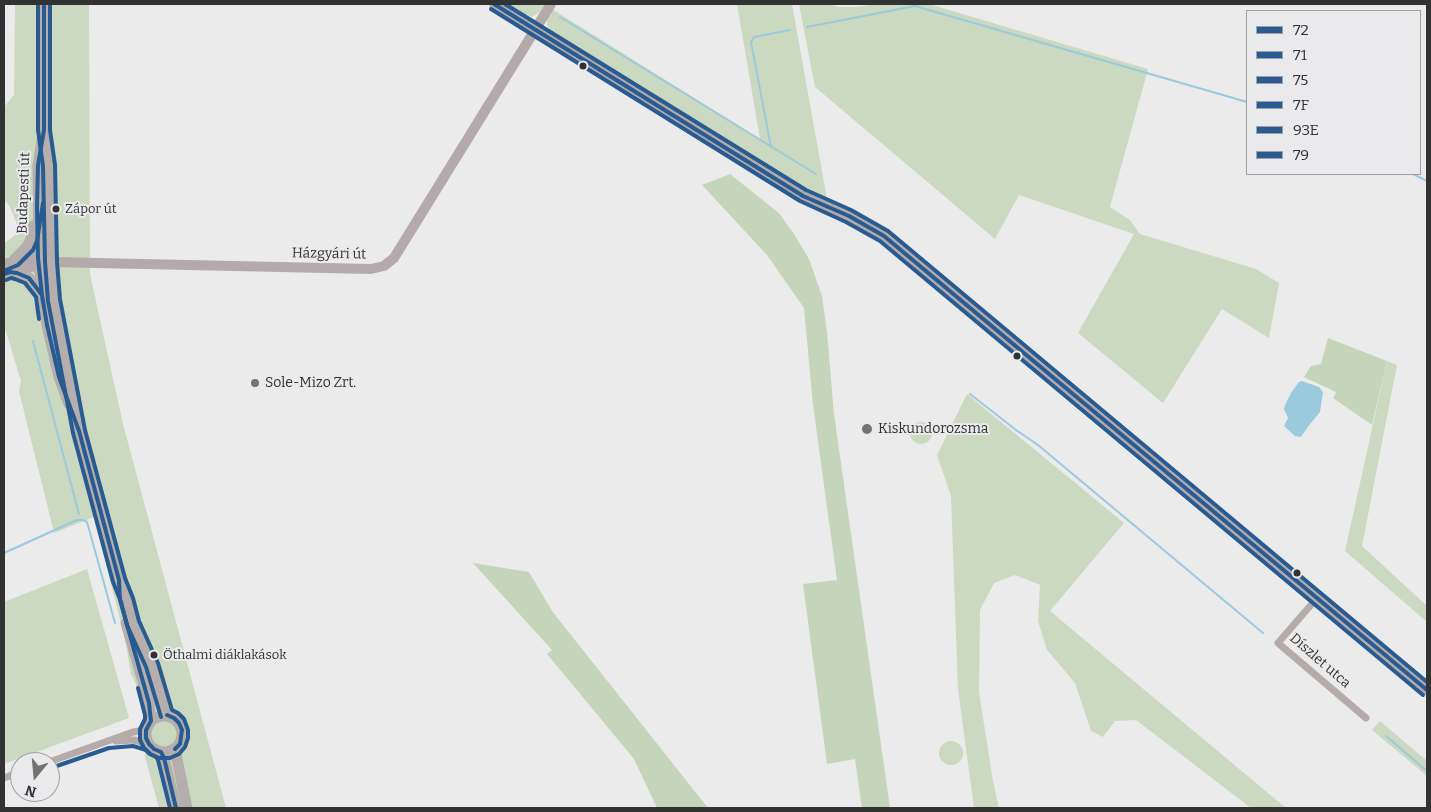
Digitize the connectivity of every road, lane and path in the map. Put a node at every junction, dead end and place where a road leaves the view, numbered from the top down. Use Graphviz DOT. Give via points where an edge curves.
graph roads {
  1 [pos="44,4"];
  2 [pos="494,4"];
  3 [pos="551,4"];
  4 [pos="535,29"];
  5 [pos="44,130"];
  6 [pos="37,207"];
  7 [pos="38,261"];
  8 [pos="51,262"];
  9 [pos="8,268"];
  10 [pos="42,295"];
  11 [pos="79,431"];
  12 [pos="118,580"];
  13 [pos="1317,598"];
  14 [pos="1427,690"];
  15 [pos="167,715"];
  16 [pos="1366,718"];
  17 [pos="148,725"];
  18 [pos="108,742"];
  19 [pos="149,744"];
  20 [pos="175,749"];
  21 [pos="161,752"];
  22 [pos="60,758"];
  23 [pos="176,808"];
  24 [pos="187,808"];
  1 -- 5 [label="main road, Budapesti út"];
  2 -- 4 [label="main road"];
  3 -- 4 [label="main road, Házgyári út"];
  4 -- 8 [label="main road, Házgyári út" via="394,258 384,266 371,269"];
  4 -- 13 [label="main road" via="804,196 850,216 884,236"];
  5 -- 6 [label="main road, Budapesti út" via="38,165"];
  5 -- 8 [label="main road, Budapesti út"];
  6 -- 7 [label="main road, Budapesti út"];
  6 -- 9 [label="main road" via="27,248"];
  7 -- 8 [label="main road"];
  7 -- 9 [label="main road"];
  7 -- 10 [label="main road, Budapesti út"];
  8 -- 11 [label="main road, Budapesti út" via="54,300"];
  9 -- 10 [label="main road" via="29,278"];
  10 -- 11 [label="main road, Budapesti út" via="58,377"];
  11 -- 12 [label="main road, Budapesti út"];
  12 -- 15 [label="main road, Budapesti út" via="152,666"];
  12 -- 17 [label="main road, Budapesti út" via="120,600 149,703"];
  13 -- 14 [label="main road"];
  13 -- 16 [label="street, Díszlet utca" via="1278,643"];
  15 -- 17 [label="main road" via="158,716"];
  15 -- 20 [label="main road, Budapesti út" via="179,723 182,730 180,744"];
  17 -- 18 [label="street"];
  17 -- 19 [label="main road, Budapesti út" via="146,738"];
  18 -- 19 [label="street" via="134,740"];
  18 -- 22 [label="street"];
  19 -- 21 [label="main road"];
  20 -- 21 [label="main road"];
  20 -- 24 [label="main road, Budapesti út"];
  21 -- 23 [label="main road"];
}
